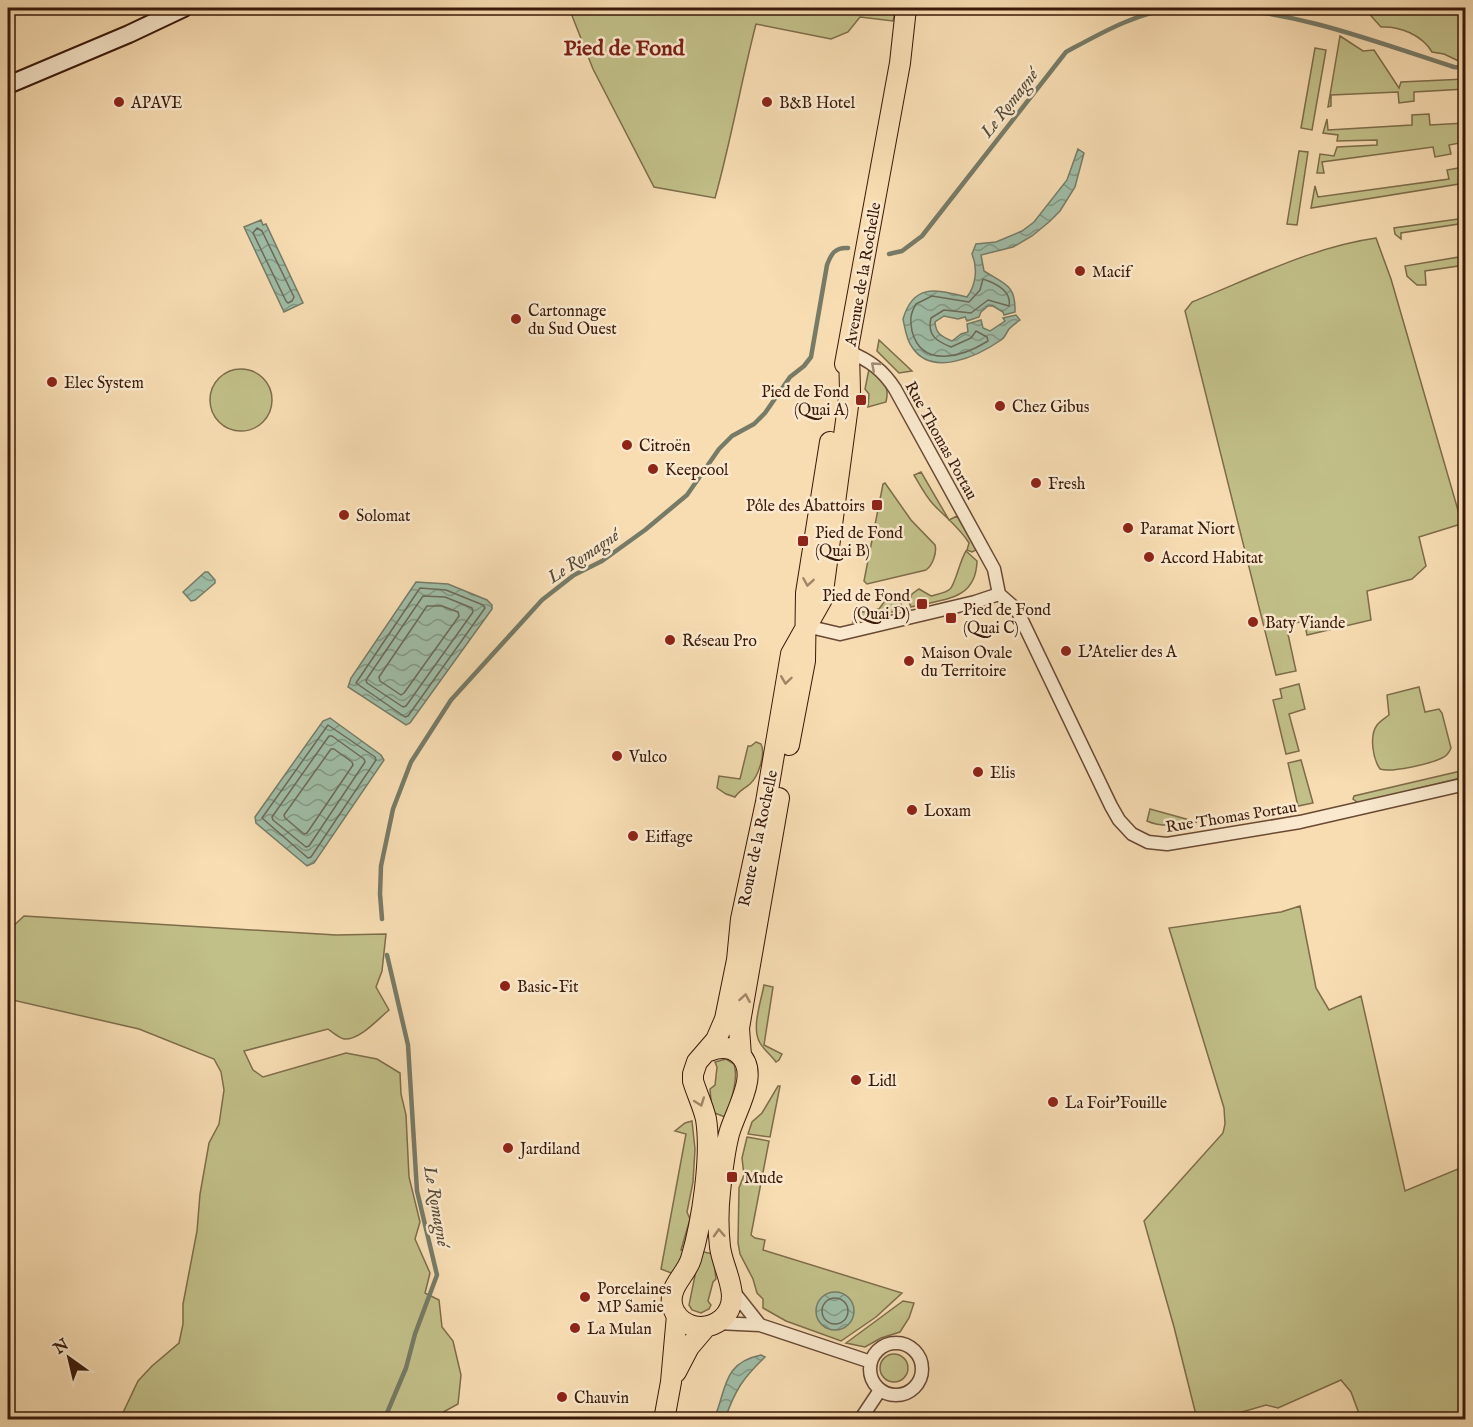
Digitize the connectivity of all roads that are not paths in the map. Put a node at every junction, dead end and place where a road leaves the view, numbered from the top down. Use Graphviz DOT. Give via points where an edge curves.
graph roads {
  1 [pos="184,8"];
  2 [pos="906,8"];
  3 [pos="915,8"];
  4 [pos="900,63"];
  5 [pos="8,85"];
  6 [pos="849,352"];
  7 [pos="823,483"];
  8 [pos="999,594"];
  9 [pos="806,626"];
  10 [pos="1466,784"];
  11 [pos="709,1051"];
  12 [pos="741,1056"];
  13 [pos="732,1289"];
  14 [pos="677,1316"];
  15 [pos="712,1325"];
  16 [pos="760,1325"];
  17 [pos="871,1362"];
  18 [pos="671,1382"];
  19 [pos="880,1390"];
  20 [pos="664,1419"];
  21 [pos="860,1419"];
  1 -- 5 [label="main road"];
  2 -- 4 [label="main road, Avenue de la Rochelle"];
  3 -- 4 [label="main road, Avenue de la Rochelle"];
  4 -- 6 [label="main road, Avenue de la Rochelle"];
  6 -- 7 [label="main road, Avenue de la Rochelle"];
  8 -- 6 [label="street, Rue Thomas Portau, one-way" via="994,569 895,388 870,361"];
  6 -- 9 [label="main road, Route de la Rochelle" via="850,391 822,599"];
  7 -- 9 [label="main road, Route de la Rochelle, one-way" via="806,593"];
  8 -- 9 [label="street" via="840,634"];
  8 -- 10 [label="street, Rue Thomas Portau" via="1017,610 1119,820 1139,838 1158,844 1177,843 1300,822"];
  9 -- 11 [label="main road, Route de la Rochelle, one-way" via="788,669 725,1019"];
  12 -- 9 [label="main road, Route de la Rochelle, one-way" via="739,1028 802,678"];
  11 -- 12 [label="main road" via="730,1048"];
  11 -- 14 [label="main road, Route de la Rochelle, one-way" via="697,1062 693,1074 706,1122 706,1170 698,1238 671,1296"];
  13 -- 12 [label="main road, Route de la Rochelle, one-way" via="724,1269 718,1222 729,1136 748,1078"];
  13 -- 15 [label="main road, Route de la Rochelle" via="731,1307"];
  13 -- 16 [label="street"];
  14 -- 15 [label="main road" via="690,1326"];
  14 -- 18 [label="main road, Route de la Rochelle"];
  15 -- 16 [label="street"];
  15 -- 18 [label="main road, Route de la Rochelle" via="689,1347"];
  16 -- 17 [label="street"];
  17 -- 19 [label="street" via="872,1378"];
  17 -- 19 [label="street" via="879,1350 893,1343 908,1346 920,1360 922,1372 913,1389 896,1395"];
  18 -- 20 [label="main road, Route de la Rochelle"];
  19 -- 21 [label="street"];
}
